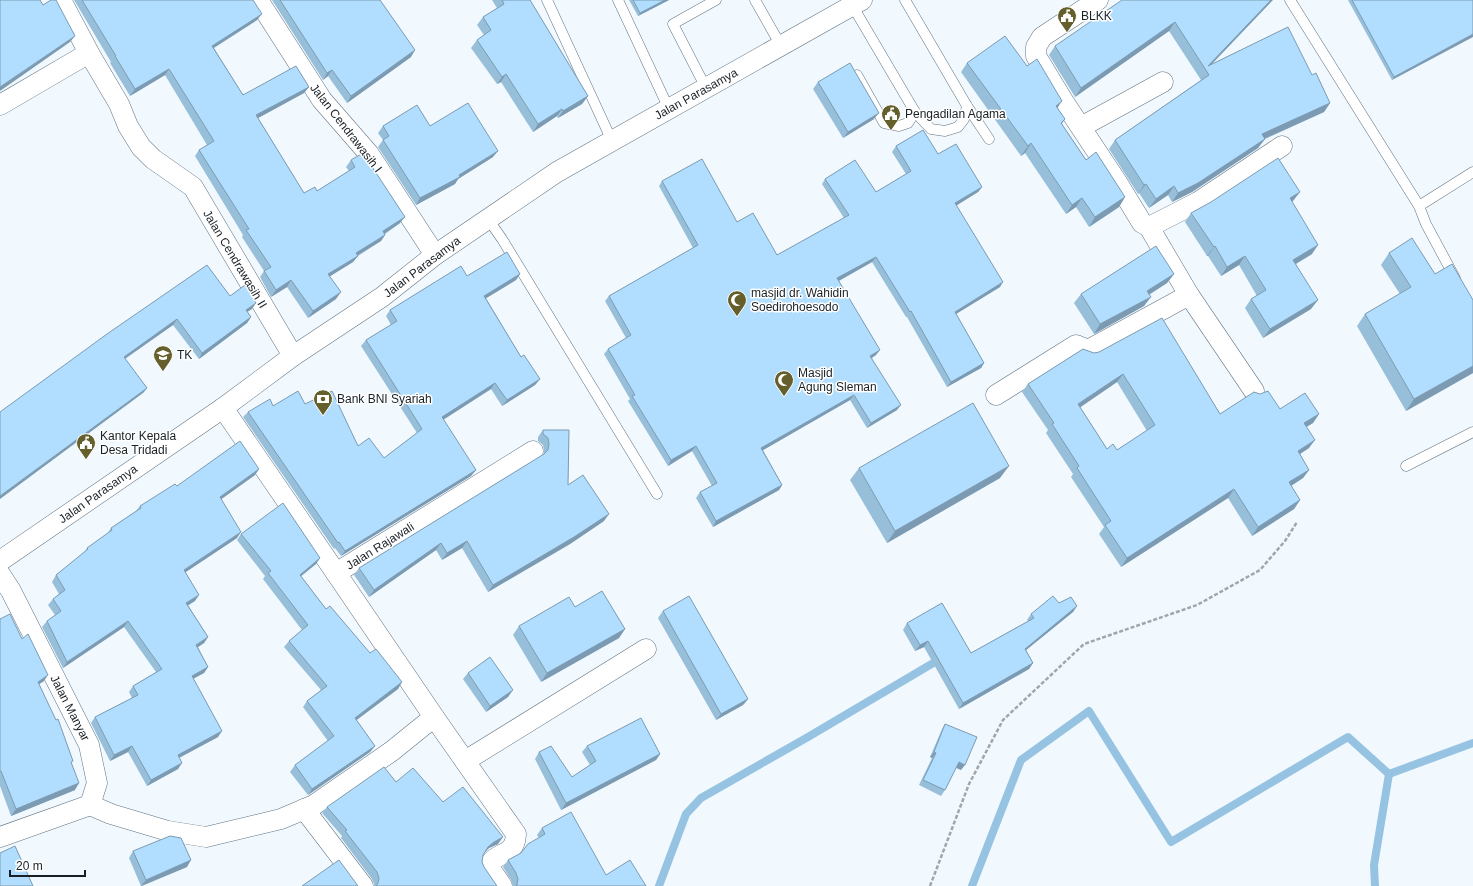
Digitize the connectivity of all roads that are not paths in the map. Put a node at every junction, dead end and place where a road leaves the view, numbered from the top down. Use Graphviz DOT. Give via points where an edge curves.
graph roads {
  1 [pos="61,0"];
  2 [pos="258,0"];
  3 [pos="547,0"];
  4 [pos="618,0"];
  5 [pos="716,0"];
  6 [pos="755,0"];
  7 [pos="905,0"];
  8 [pos="1098,0"];
  9 [pos="1290,0"];
  10 [pos="857,3"];
  11 [pos="781,46"];
  12 [pos="89,53"];
  13 [pos="857,75"];
  14 [pos="1163,82"];
  15 [pos="706,88"];
  16 [pos="0,105"];
  17 [pos="967,106"];
  18 [pos="669,109"];
  19 [pos="915,112"];
  20 [pos="1081,127"];
  21 [pos="989,139"];
  22 [pos="612,141"];
  23 [pos="1282,146"];
  24 [pos="1473,172"];
  25 [pos="1419,206"];
  26 [pos="488,218"];
  27 [pos="1150,227"];
  28 [pos="435,255"];
  29 [pos="1461,289"];
  30 [pos="1189,295"];
  31 [pos="292,356"];
  32 [pos="1254,391"];
  33 [pos="996,394"];
  34 [pos="222,408"];
  35 [pos="1473,432"];
  36 [pos="533,451"];
  37 [pos="1406,466"];
  38 [pos="657,494"];
  39 [pos="0,561"];
  40 [pos="336,573"];
  41 [pos="0,574"];
  42 [pos="646,649"];
  43 [pos="434,717"];
  44 [pos="465,761"];
  45 [pos="90,805"];
  46 [pos="304,809"];
  47 [pos="0,837"];
  48 [pos="363,886"];
  49 [pos="502,886"];
  1 -- 12 [label="street, Jalan Cendrawasih II"];
  2 -- 28 [label="street, Jalan Cendrawasih I" via="322,100 369,154"];
  3 -- 22 [label="lane"];
  4 -- 18 [label="lane"];
  5 -- 15 [label="lane" via="673,24"];
  6 -- 11 [label="lane"];
  7 -- 17 [label="lane"];
  8 -- 20 [label="street" via="1042,37 1036,47 1036,56"];
  9 -- 25 [label="lane"];
  10 -- 11 [label="street, Jalan Parasamya"];
  10 -- 19 [label="lane"];
  11 -- 15 [label="street, Jalan Parasamya"];
  12 -- 16 [label="street"];
  12 -- 31 [label="street, Jalan Cendrawasih II" via="141,146 153,159 193,187"];
  13 -- 19 [label="lane" via="884,123 898,126 908,123"];
  14 -- 20 [label="street"];
  15 -- 18 [label="street, Jalan Parasamya"];
  17 -- 19 [label="lane" via="964,119 958,127 945,131 931,129"];
  17 -- 21 [label="lane"];
  18 -- 22 [label="street, Jalan Parasamya"];
  20 -- 27 [label="street" via="1142,223"];
  22 -- 26 [label="street, Jalan Parasamya" via="557,172"];
  23 -- 27 [label="street" via="1198,202"];
  24 -- 25 [label="lane"];
  25 -- 29 [label="lane"];
  26 -- 28 [label="street, Jalan Parasamya"];
  26 -- 38 [label="lane"];
  27 -- 30 [label="street"];
  28 -- 31 [label="street, Jalan Parasamya" via="382,297"];
  30 -- 32 [label="street"];
  30 -- 33 [label="street" via="1088,350 1076,345"];
  31 -- 34 [label="street, Jalan Parasamya"];
  34 -- 39 [label="street, Jalan Parasamya"];
  34 -- 40 [label="street, Jalan Rajawali"];
  35 -- 37 [label="lane"];
  36 -- 40 [label="street, Jalan Rajawali"];
  40 -- 43 [label="street"];
  41 -- 45 [label="street, Jalan Manyar" via="89,745 98,783"];
  42 -- 44 [label="street"];
  43 -- 44 [label="street"];
  43 -- 46 [label="street" via="392,751 314,805"];
  44 -- 49 [label="street" via="516,834 512,849 493,860 489,867"];
  45 -- 46 [label="street" via="168,831 206,837 280,819"];
  45 -- 47 [label="street"];
  46 -- 48 [label="street"];
}
